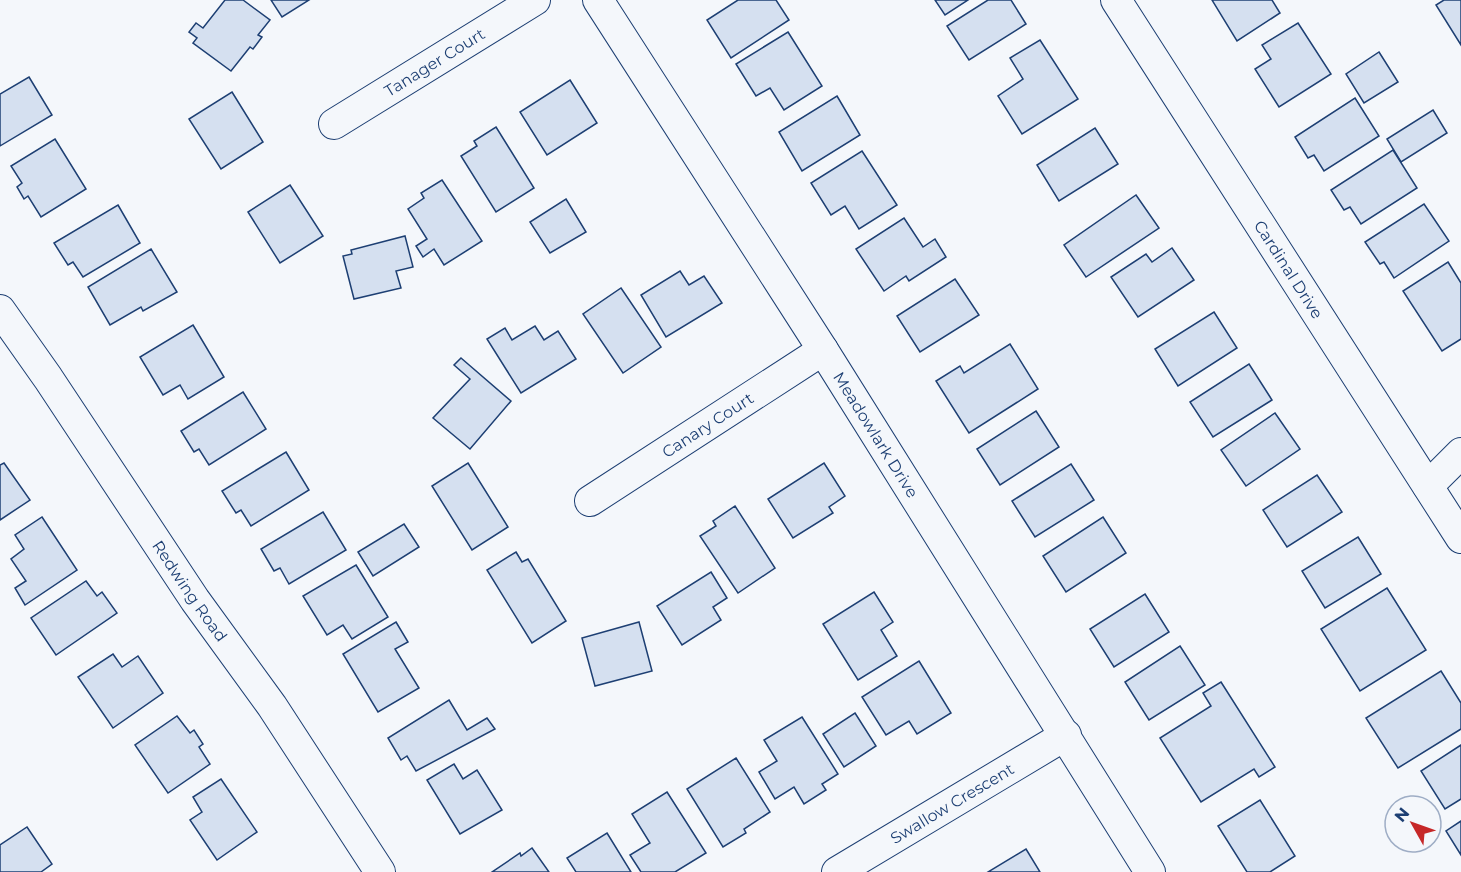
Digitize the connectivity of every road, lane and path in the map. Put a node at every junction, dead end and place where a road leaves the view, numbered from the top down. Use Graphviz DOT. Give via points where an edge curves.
graph roads {
  1 [pos="535,0"];
  2 [pos="598,0"];
  3 [pos="1116,0"];
  4 [pos="334,124"];
  5 [pos="0,310"];
  6 [pos="823,350"];
  7 [pos="1461,453"];
  8 [pos="1428,486"];
  9 [pos="591,501"];
  10 [pos="1461,538"];
  11 [pos="1066,735"];
  12 [pos="380,872"];
  13 [pos="837,872"];
  14 [pos="1150,872"];
  1 -- 4 [label="street, Tanager Court"];
  2 -- 6 [label="street, Meadowlark Drive"];
  3 -- 8 [label="street, Cardinal Drive"];
  5 -- 12 [label="street, Redwing Road" via="195,600 272,706"];
  6 -- 9 [label="street, Canary Court"];
  6 -- 11 [label="street, Meadowlark Drive"];
  7 -- 8 [label="street"];
  8 -- 10 [label="street, Cardinal Drive"];
  11 -- 13 [label="street, Swallow Crescent"];
  11 -- 14 [label="street, Meadowlark Drive"];
}
